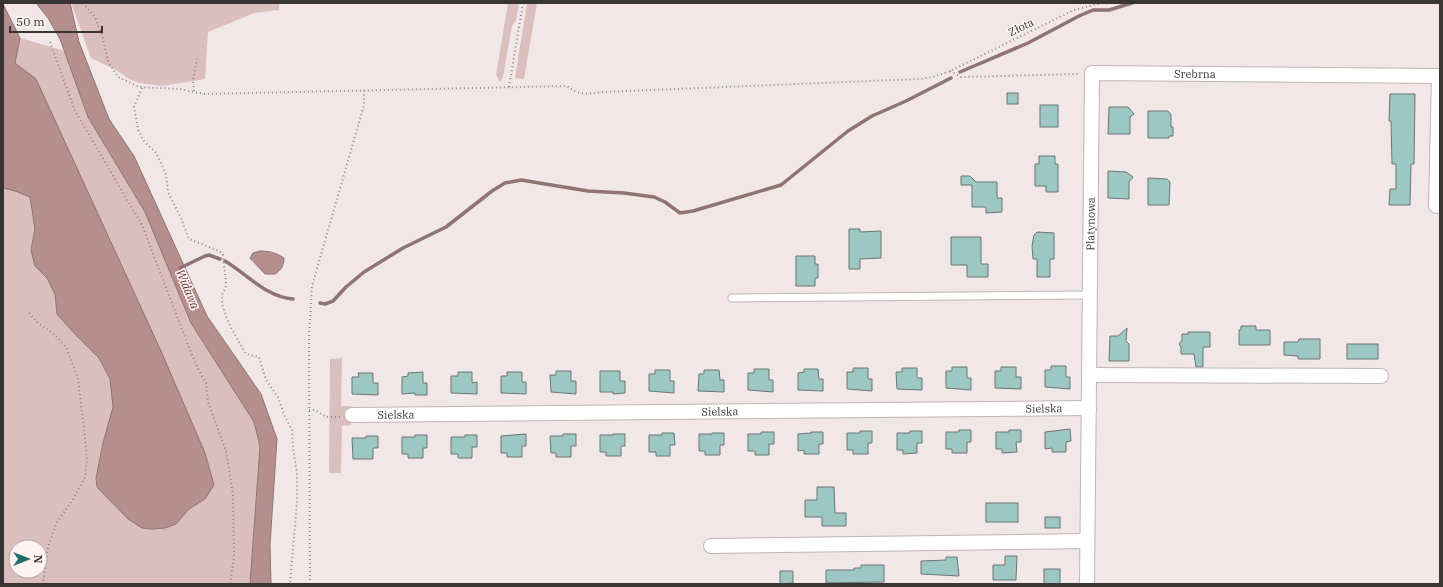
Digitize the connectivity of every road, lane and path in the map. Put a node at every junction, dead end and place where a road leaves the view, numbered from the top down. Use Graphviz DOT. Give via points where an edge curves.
graph roads {
  1 [pos="83,3"];
  2 [pos="523,3"];
  3 [pos="1101,3"];
  4 [pos="50,42"];
  5 [pos="197,59"];
  6 [pos="950,71"];
  7 [pos="1092,73"];
  8 [pos="1440,76"];
  9 [pos="509,87"];
  10 [pos="142,88"];
  11 [pos="364,90"];
  12 [pos="194,92"];
  13 [pos="1436,206"];
  14 [pos="1090,295"];
  15 [pos="732,298"];
  16 [pos="29,313"];
  17 [pos="1089,375"];
  18 [pos="1381,376"];
  19 [pos="1089,408"];
  20 [pos="309,410"];
  21 [pos="352,415"];
  22 [pos="1087,541"];
  23 [pos="711,546"];
  24 [pos="43,584"];
  25 [pos="230,584"];
  26 [pos="290,584"];
  27 [pos="310,584"];
  28 [pos="1087,584"];
  1 -- 10 [label="path" via="95,17 108,61 118,77"];
  2 -- 9 [label="path"];
  3 -- 6 [label="path, Złota" via="1074,10"];
  4 -- 25 [label="path" via="75,111 142,225 188,345 206,383 208,402 226,451 233,495 234,557"];
  5 -- 12 [label="path" via="193,80"];
  6 -- 7 [label="path" via="962,77"];
  6 -- 9 [label="path, Złota" via="919,79 588,94 574,92 567,86"];
  7 -- 8 [label="street, Srebrna"];
  7 -- 14 [label="street, Platynowa"];
  8 -- 13 [label="street"];
  9 -- 11 [label="path, Złota"];
  10 -- 12 [label="path, Złota"];
  10 -- 26 [label="path" via="134,107 138,129 162,165 168,192 189,239 223,254 226,287 222,297 225,312 246,354 259,357 266,380 278,397 292,430 297,502"];
  11 -- 12 [label="path, Złota" via="205,94"];
  11 -- 20 [label="path" via="364,105 312,286"];
  14 -- 15 [label="lane"];
  14 -- 17 [label="street, Platynowa"];
  16 -- 24 [label="path" via="66,348 78,379 87,460 85,477 57,522 48,547"];
  17 -- 18 [label="street"];
  17 -- 19 [label="street, Platynowa"];
  19 -- 21 [label="street, Sielska"];
  19 -- 22 [label="street, Platynowa"];
  20 -- 21 [label="path" via="315,410 326,417 342,418"];
  20 -- 27 [label="path"];
  22 -- 23 [label="street"];
  22 -- 28 [label="street, Platynowa"];
}
